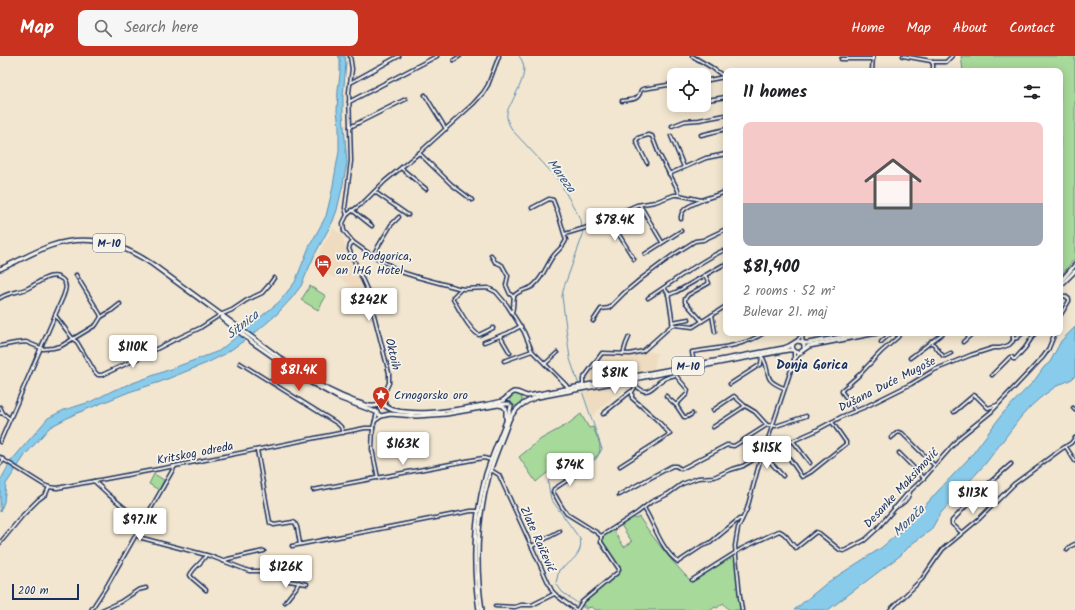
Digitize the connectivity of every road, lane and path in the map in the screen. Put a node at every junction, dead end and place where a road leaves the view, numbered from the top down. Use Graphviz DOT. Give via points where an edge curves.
graph roads {
  1 [pos="350,56"];
  2 [pos="399,56"];
  3 [pos="437,56"];
  4 [pos="460,56"];
  5 [pos="499,56"];
  6 [pos="692,56"];
  7 [pos="903,56"];
  8 [pos="952,56"];
  9 [pos="873,57"];
  10 [pos="841,59"];
  11 [pos="454,60"];
  12 [pos="932,62"];
  13 [pos="872,68"];
  14 [pos="933,68"];
  15 [pos="723,76"];
  16 [pos="723,78"];
  17 [pos="711,80"];
  18 [pos="350,83"];
  19 [pos="667,85"];
  20 [pos="425,95"];
  21 [pos="723,97"];
  22 [pos="406,99"];
  23 [pos="711,99"];
  24 [pos="622,101"];
  25 [pos="349,102"];
  26 [pos="723,116"];
  27 [pos="672,126"];
  28 [pos="350,127"];
  29 [pos="446,129"];
  30 [pos="723,130"];
  31 [pos="701,135"];
  32 [pos="672,136"];
  33 [pos="420,153"];
  34 [pos="723,155"];
  35 [pos="647,163"];
  36 [pos="684,167"];
  37 [pos="401,168"];
  38 [pos="669,174"];
  39 [pos="426,189"];
  40 [pos="375,192"];
  41 [pos="723,193"];
  42 [pos="679,195"];
  43 [pos="472,200"];
  44 [pos="701,200"];
  45 [pos="640,205"];
  46 [pos="532,208"];
  47 [pos="352,210"];
  48 [pos="626,210"];
  49 [pos="347,215"];
  50 [pos="408,216"];
  51 [pos="399,217"];
  52 [pos="608,217"];
  53 [pos="681,219"];
  54 [pos="633,224"];
  55 [pos="372,226"];
  56 [pos="723,230"];
  57 [pos="681,231"];
  58 [pos="565,234"];
  59 [pos="353,242"];
  60 [pos="662,242"];
  61 [pos="722,252"];
  62 [pos="645,254"];
  63 [pos="373,255"];
  64 [pos="491,255"];
  65 [pos="634,259"];
  66 [pos="723,265"];
  67 [pos="1075,266"];
  68 [pos="0,269"];
  69 [pos="1075,271"];
  70 [pos="76,275"];
  71 [pos="705,275"];
  72 [pos="274,278"];
  73 [pos="1063,279"];
  74 [pos="1063,283"];
  75 [pos="664,288"];
  76 [pos="461,289"];
  77 [pos="668,295"];
  78 [pos="1063,296"];
  79 [pos="0,298"];
  80 [pos="514,298"];
  81 [pos="648,298"];
  82 [pos="120,304"];
  83 [pos="514,304"];
  84 [pos="507,305"];
  85 [pos="723,308"];
  86 [pos="1063,311"];
  87 [pos="512,312"];
  88 [pos="55,315"];
  89 [pos="220,315"];
  90 [pos="712,315"];
  91 [pos="101,317"];
  92 [pos="689,319"];
  93 [pos="593,321"];
  94 [pos="702,321"];
  95 [pos="673,323"];
  96 [pos="521,326"];
  97 [pos="493,328"];
  98 [pos="715,332"];
  99 [pos="79,336"];
  100 [pos="500,336"];
  101 [pos="759,336"];
  102 [pos="801,336"];
  103 [pos="803,336"];
  104 [pos="846,336"];
  105 [pos="862,336"];
  106 [pos="888,336"];
  107 [pos="898,336"];
  108 [pos="938,336"];
  109 [pos="969,336"];
  110 [pos="1020,336"];
  111 [pos="1033,336"];
  112 [pos="1054,336"];
  113 [pos="629,337"];
  114 [pos="73,339"];
  115 [pos="1013,339"];
  116 [pos="253,340"];
  117 [pos="797,341"];
  118 [pos="931,341"];
  119 [pos="77,342"];
  120 [pos="484,342"];
  121 [pos="802,342"];
  122 [pos="881,342"];
  123 [pos="963,342"];
  124 [pos="793,344"];
  125 [pos="0,346"];
  126 [pos="41,348"];
  127 [pos="804,348"];
  128 [pos="794,350"];
  129 [pos="532,351"];
  130 [pos="800,352"];
  131 [pos="510,353"];
  132 [pos="557,353"];
  133 [pos="951,353"];
  134 [pos="623,354"];
  135 [pos="762,356"];
  136 [pos="910,358"];
  137 [pos="504,361"];
  138 [pos="794,361"];
  139 [pos="240,363"];
  140 [pos="545,364"];
  141 [pos="694,365"];
  142 [pos="675,373"];
  143 [pos="992,375"];
  144 [pos="635,379"];
  145 [pos="730,384"];
  146 [pos="582,385"];
  147 [pos="636,386"];
  148 [pos="568,388"];
  149 [pos="784,388"];
  150 [pos="632,391"];
  151 [pos="523,395"];
  152 [pos="383,396"];
  153 [pos="509,396"];
  154 [pos="666,396"];
  155 [pos="497,405"];
  156 [pos="510,405"];
  157 [pos="676,405"];
  158 [pos="997,405"];
  159 [pos="378,406"];
  160 [pos="521,406"];
  161 [pos="745,406"];
  162 [pos="0,407"];
  163 [pos="386,407"];
  164 [pos="713,410"];
  165 [pos="856,411"];
  166 [pos="377,412"];
  167 [pos="954,412"];
  168 [pos="0,413"];
  169 [pos="4,414"];
  170 [pos="603,414"];
  171 [pos="692,414"];
  172 [pos="384,415"];
  173 [pos="806,416"];
  174 [pos="10,419"];
  175 [pos="507,420"];
  176 [pos="375,421"];
  177 [pos="832,422"];
  178 [pos="767,425"];
  179 [pos="773,426"];
  180 [pos="713,427"];
  181 [pos="373,428"];
  182 [pos="343,433"];
  183 [pos="890,438"];
  184 [pos="1075,438"];
  185 [pos="793,440"];
  186 [pos="0,442"];
  187 [pos="781,446"];
  188 [pos="1066,447"];
  189 [pos="257,450"];
  190 [pos="899,453"];
  191 [pos="762,455"];
  192 [pos="0,457"];
  193 [pos="4,460"];
  194 [pos="491,460"];
  195 [pos="1075,461"];
  196 [pos="810,462"];
  197 [pos="0,464"];
  198 [pos="1011,464"];
  199 [pos="934,465"];
  200 [pos="175,466"];
  201 [pos="620,466"];
  202 [pos="491,470"];
  203 [pos="577,474"];
  204 [pos="783,476"];
  205 [pos="378,478"];
  206 [pos="924,478"];
  207 [pos="94,481"];
  208 [pos="49,487"];
  209 [pos="313,490"];
  210 [pos="619,495"];
  211 [pos="644,508"];
  212 [pos="478,511"];
  213 [pos="742,519"];
  214 [pos="143,523"];
  215 [pos="560,531"];
  216 [pos="962,533"];
  217 [pos="136,535"];
  218 [pos="600,536"];
  219 [pos="0,543"];
  220 [pos="300,544"];
  221 [pos="1075,544"];
  222 [pos="292,546"];
  223 [pos="532,546"];
  224 [pos="1067,550"];
  225 [pos="264,551"];
  226 [pos="735,553"];
  227 [pos="206,556"];
  228 [pos="223,561"];
  229 [pos="692,580"];
  230 [pos="299,582"];
  231 [pos="307,584"];
  232 [pos="146,588"];
  233 [pos="206,590"];
  234 [pos="554,594"];
  235 [pos="285,602"];
  236 [pos="495,606"];
  237 [pos="109,607"];
  238 [pos="91,610"];
  239 [pos="102,610"];
  240 [pos="111,610"];
  241 [pos="479,610"];
  242 [pos="482,610"];
  243 [pos="576,610"];
  244 [pos="742,610"];
  245 [pos="890,610"];
  1 -- 18 [label="street"];
  2 -- 18 [label="street"];
  3 -- 25 [label="street"];
  4 -- 11 [label="street"];
  5 -- 29 [label="street" via="483,93"];
  6 -- 15 [label="street"];
  7 -- 12 [label="street"];
  8 -- 12 [label="street" via="946,62"];
  9 -- 10 [label="street"];
  9 -- 13 [label="street"];
  12 -- 14 [label="street"];
  16 -- 17 [label="street"];
  18 -- 25 [label="street"];
  19 -- 24 [label="street" via="643,88 636,98"];
  20 -- 29 [label="street"];
  21 -- 23 [label="street"];
  22 -- 28 [label="street"];
  25 -- 28 [label="street"];
  26 -- 27 [label="street" via="685,121"];
  28 -- 49 [label="street" via="351,161 345,208"];
  29 -- 33 [label="street"];
  30 -- 31 [label="street"];
  32 -- 36 [label="street"];
  33 -- 37 [label="street"];
  33 -- 43 [label="street" via="451,184"];
  34 -- 36 [label="street"];
  35 -- 38 [label="street" via="636,141 648,134 652,137"];
  36 -- 38 [label="street"];
  37 -- 39 [label="street"];
  37 -- 40 [label="street"];
  38 -- 42 [label="street"];
  40 -- 47 [label="street"];
  40 -- 50 [label="street"];
  41 -- 44 [label="street"];
  42 -- 44 [label="street"];
  42 -- 45 [label="street"];
  44 -- 53 [label="street" via="684,210"];
  45 -- 48 [label="street"];
  45 -- 60 [label="street"];
  46 -- 58 [label="street" via="552,199"];
  47 -- 49 [label="street"];
  47 -- 55 [label="street"];
  48 -- 52 [label="street"];
  48 -- 54 [label="street"];
  49 -- 59 [label="street" via="343,228"];
  51 -- 63 [label="street" via="391,225"];
  52 -- 58 [label="street"];
  52 -- 65 [label="street"];
  56 -- 93 [label="street" via="703,240 696,240 673,255 609,308 601,309"];
  57 -- 60 [label="street"];
  58 -- 80 [label="street" via="566,242 551,258 540,279"];
  59 -- 63 [label="street"];
  59 -- 152 [label="street, Oktoih" via="349,249 368,292 389,371 389,381"];
  60 -- 62 [label="street"];
  61 -- 75 [label="street" via="690,269"];
  63 -- 76 [label="street" via="406,274"];
  64 -- 80 [label="street" via="495,262 502,265 508,276 506,285"];
  66 -- 71 [label="street"];
  67 -- 73 [label="main road"];
  68 -- 89 [label="main road, M-10" via="60,243 80,240 106,243 124,248 143,258"];
  69 -- 74 [label="main road"];
  70 -- 91 [label="street"];
  71 -- 77 [label="street"];
  71 -- 94 [label="street" via="709,283 685,299"];
  72 -- 89 [label="street" via="262,293"];
  75 -- 77 [label="street"];
  75 -- 81 [label="street"];
  76 -- 84 [label="street" via="492,289"];
  76 -- 97 [label="street" via="453,299 471,328 477,334"];
  77 -- 95 [label="street"];
  78 -- 86 [label="street" via="1069,299"];
  79 -- 88 [label="street" via="56,276 64,282 66,288"];
  80 -- 83 [label="street"];
  82 -- 91 [label="street"];
  83 -- 84 [label="street"];
  83 -- 87 [label="street"];
  84 -- 87 [label="street"];
  85 -- 90 [label="street"];
  87 -- 96 [label="street"];
  88 -- 114 [label="street"];
  88 -- 126 [label="street"];
  89 -- 116 [label="main road, M-10"];
  89 -- 119 [label="street" via="188,334 102,375 96,373"];
  90 -- 94 [label="street"];
  90 -- 98 [label="street"];
  91 -- 99 [label="street" via="96,325"];
  92 -- 95 [label="street"];
  94 -- 95 [label="street" via="692,328"];
  95 -- 134 [label="street" via="645,350"];
  96 -- 100 [label="street"];
  96 -- 129 [label="street"];
  99 -- 114 [label="street"];
  99 -- 119 [label="street"];
  100 -- 120 [label="street"];
  100 -- 131 [label="street"];
  101 -- 141 [label="street" via="740,344 692,352"];
  102 -- 117 [label="street"];
  103 -- 121 [label="street"];
  104 -- 121 [label="main road"];
  105 -- 127 [label="main road"];
  106 -- 122 [label="street"];
  107 -- 165 [label="street" via="842,390"];
  108 -- 118 [label="street"];
  109 -- 123 [label="street"];
  110 -- 115 [label="street, Dušana Duće Mugoše"];
  111 -- 143 [label="street" via="1015,358 1010,357"];
  112 -- 158 [label="street, Desanke Maksimović" via="1045,355"];
  113 -- 134 [label="street"];
  114 -- 119 [label="street"];
  114 -- 126 [label="street" via="55,348"];
  115 -- 165 [label="street, Dušana Duće Mugoše" via="1009,345 971,355 934,370"];
  116 -- 159 [label="main road, M-10" via="325,388 356,402"];
  116 -- 166 [label="main road, M-10" via="319,388"];
  117 -- 121 [label="main road"];
  117 -- 124 [label="main road, M-10"];
  118 -- 133 [label="street" via="943,356"];
  118 -- 136 [label="street"];
  121 -- 127 [label="main road"];
  124 -- 128 [label="main road"];
  124 -- 141 [label="main road, M-10" via="784,348"];
  125 -- 126 [label="street" via="26,342"];
  126 -- 174 [label="street"];
  127 -- 130 [label="main road"];
  128 -- 130 [label="main road, M-10"];
  128 -- 135 [label="main road, M-10"];
  128 -- 138 [label="street"];
  129 -- 137 [label="street"];
  129 -- 140 [label="street"];
  130 -- 138 [label="street"];
  132 -- 140 [label="street"];
  134 -- 146 [label="street" via="601,354 583,379"];
  135 -- 142 [label="main road, M-10"];
  135 -- 145 [label="street" via="761,364"];
  135 -- 149 [label="street" via="770,380"];
  138 -- 149 [label="street"];
  139 -- 182 [label="street" via="338,424"];
  140 -- 148 [label="street"];
  141 -- 146 [label="main road, M-10"];
  142 -- 144 [label="main road, M-10"];
  142 -- 147 [label="street" via="648,390 642,391"];
  142 -- 157 [label="street" via="688,390 688,394"];
  144 -- 147 [label="street"];
  144 -- 160 [label="main road, M-10" via="538,397"];
  146 -- 148 [label="main road, M-10"];
  147 -- 150 [label="street"];
  148 -- 151 [label="main road, M-10"];
  149 -- 179 [label="street"];
  150 -- 170 [label="street"];
  150 -- 201 [label="street" via="634,399 670,434"];
  151 -- 153 [label="main road, M-10" via="516,392"];
  151 -- 160 [label="main road"];
  152 -- 159 [label="street, Oktoih"];
  152 -- 163 [label="street"];
  153 -- 156 [label="main road"];
  153 -- 163 [label="main road, M-10" via="498,402 439,412 408,412"];
  154 -- 157 [label="street"];
  155 -- 156 [label="main road, M-10"];
  155 -- 172 [label="main road, M-10" via="436,415"];
  155 -- 175 [label="main road" via="506,408"];
  156 -- 160 [label="main road, M-10" via="515,408"];
  156 -- 175 [label="main road"];
  157 -- 171 [label="street" via="684,417"];
  158 -- 167 [label="street" via="988,408 974,396"];
  158 -- 199 [label="street, Desanke Maksimović" via="960,437"];
  159 -- 163 [label="main road, M-10"];
  159 -- 166 [label="main road"];
  160 -- 202 [label="main road" via="512,415"];
  161 -- 164 [label="street" via="734,396"];
  161 -- 178 [label="street"];
  161 -- 180 [label="street"];
  162 -- 169 [label="street"];
  163 -- 172 [label="main road"];
  165 -- 177 [label="street, Dušana Duće Mugoše"];
  166 -- 172 [label="main road, M-10"];
  166 -- 176 [label="street"];
  168 -- 169 [label="street"];
  169 -- 174 [label="street"];
  172 -- 176 [label="street"];
  173 -- 179 [label="street"];
  174 -- 186 [label="street"];
  175 -- 194 [label="main road"];
  176 -- 181 [label="street"];
  177 -- 185 [label="street, Dušana Duće Mugoše"];
  177 -- 187 [label="street" via="846,444 802,477"];
  178 -- 179 [label="street"];
  178 -- 210 [label="street" via="734,446 727,445 681,469 672,466"];
  179 -- 191 [label="street"];
  181 -- 182 [label="street, Kritskog odreda"];
  181 -- 205 [label="street" via="372,449"];
  182 -- 189 [label="street, Kritskog odreda"];
  183 -- 199 [label="street" via="898,432 902,433"];
  184 -- 188 [label="street"];
  185 -- 187 [label="street, Dušana Duće Mugoše"];
  185 -- 196 [label="street"];
  187 -- 191 [label="street, Dušana Duće Mugoše"];
  188 -- 195 [label="street"];
  188 -- 216 [label="street" via="1012,486"];
  189 -- 200 [label="street, Kritskog odreda"];
  189 -- 220 [label="street" via="270,523 295,523"];
  190 -- 206 [label="street"];
  191 -- 204 [label="street"];
  191 -- 211 [label="street, Dušana Duće Mugoše" via="720,475 698,478 682,484"];
  191 -- 213 [label="street"];
  192 -- 193 [label="street"];
  193 -- 197 [label="street"];
  193 -- 208 [label="street"];
  194 -- 205 [label="street" via="477,459"];
  194 -- 212 [label="main road"];
  198 -- 216 [label="street" via="979,492 952,521"];
  199 -- 206 [label="street, Desanke Maksimović"];
  200 -- 207 [label="street, Kritskog odreda"];
  200 -- 214 [label="street"];
  202 -- 223 [label="street, Zlate Raičević" via="499,474"];
  202 -- 242 [label="main road" via="479,528 478,569"];
  203 -- 218 [label="street" via="553,492 566,514"];
  205 -- 209 [label="street"];
  206 -- 226 [label="street, Desanke Maksimović" via="869,536 845,551 817,532 799,547 795,547 780,530"];
  207 -- 208 [label="street, Kritskog odreda" via="57,488"];
  207 -- 214 [label="street"];
  208 -- 219 [label="street" via="46,494 23,515"];
  211 -- 213 [label="street" via="663,545 678,562 710,543"];
  211 -- 218 [label="street, Dušana Duće Mugoše"];
  212 -- 220 [label="street"];
  212 -- 241 [label="main road" via="475,566"];
  213 -- 226 [label="street" via="736,535"];
  214 -- 217 [label="street"];
  215 -- 223 [label="street"];
  216 -- 245 [label="street" via="940,553 922,579"];
  217 -- 227 [label="street"];
  217 -- 238 [label="street"];
  218 -- 243 [label="street" via="619,570"];
  220 -- 222 [label="street"];
  221 -- 224 [label="street"];
  223 -- 234 [label="street, Zlate Raičević"];
  225 -- 228 [label="street"];
  226 -- 229 [label="street"];
  226 -- 244 [label="street"];
  227 -- 228 [label="street"];
  227 -- 233 [label="street" via="190,575"];
  228 -- 230 [label="street" via="249,571 259,571"];
  230 -- 231 [label="street"];
  230 -- 235 [label="street"];
  232 -- 237 [label="street"];
  234 -- 236 [label="street" via="532,605"];
  234 -- 243 [label="street, Zlate Raičević"];
  237 -- 239 [label="street"];
  237 -- 240 [label="street"];
}
